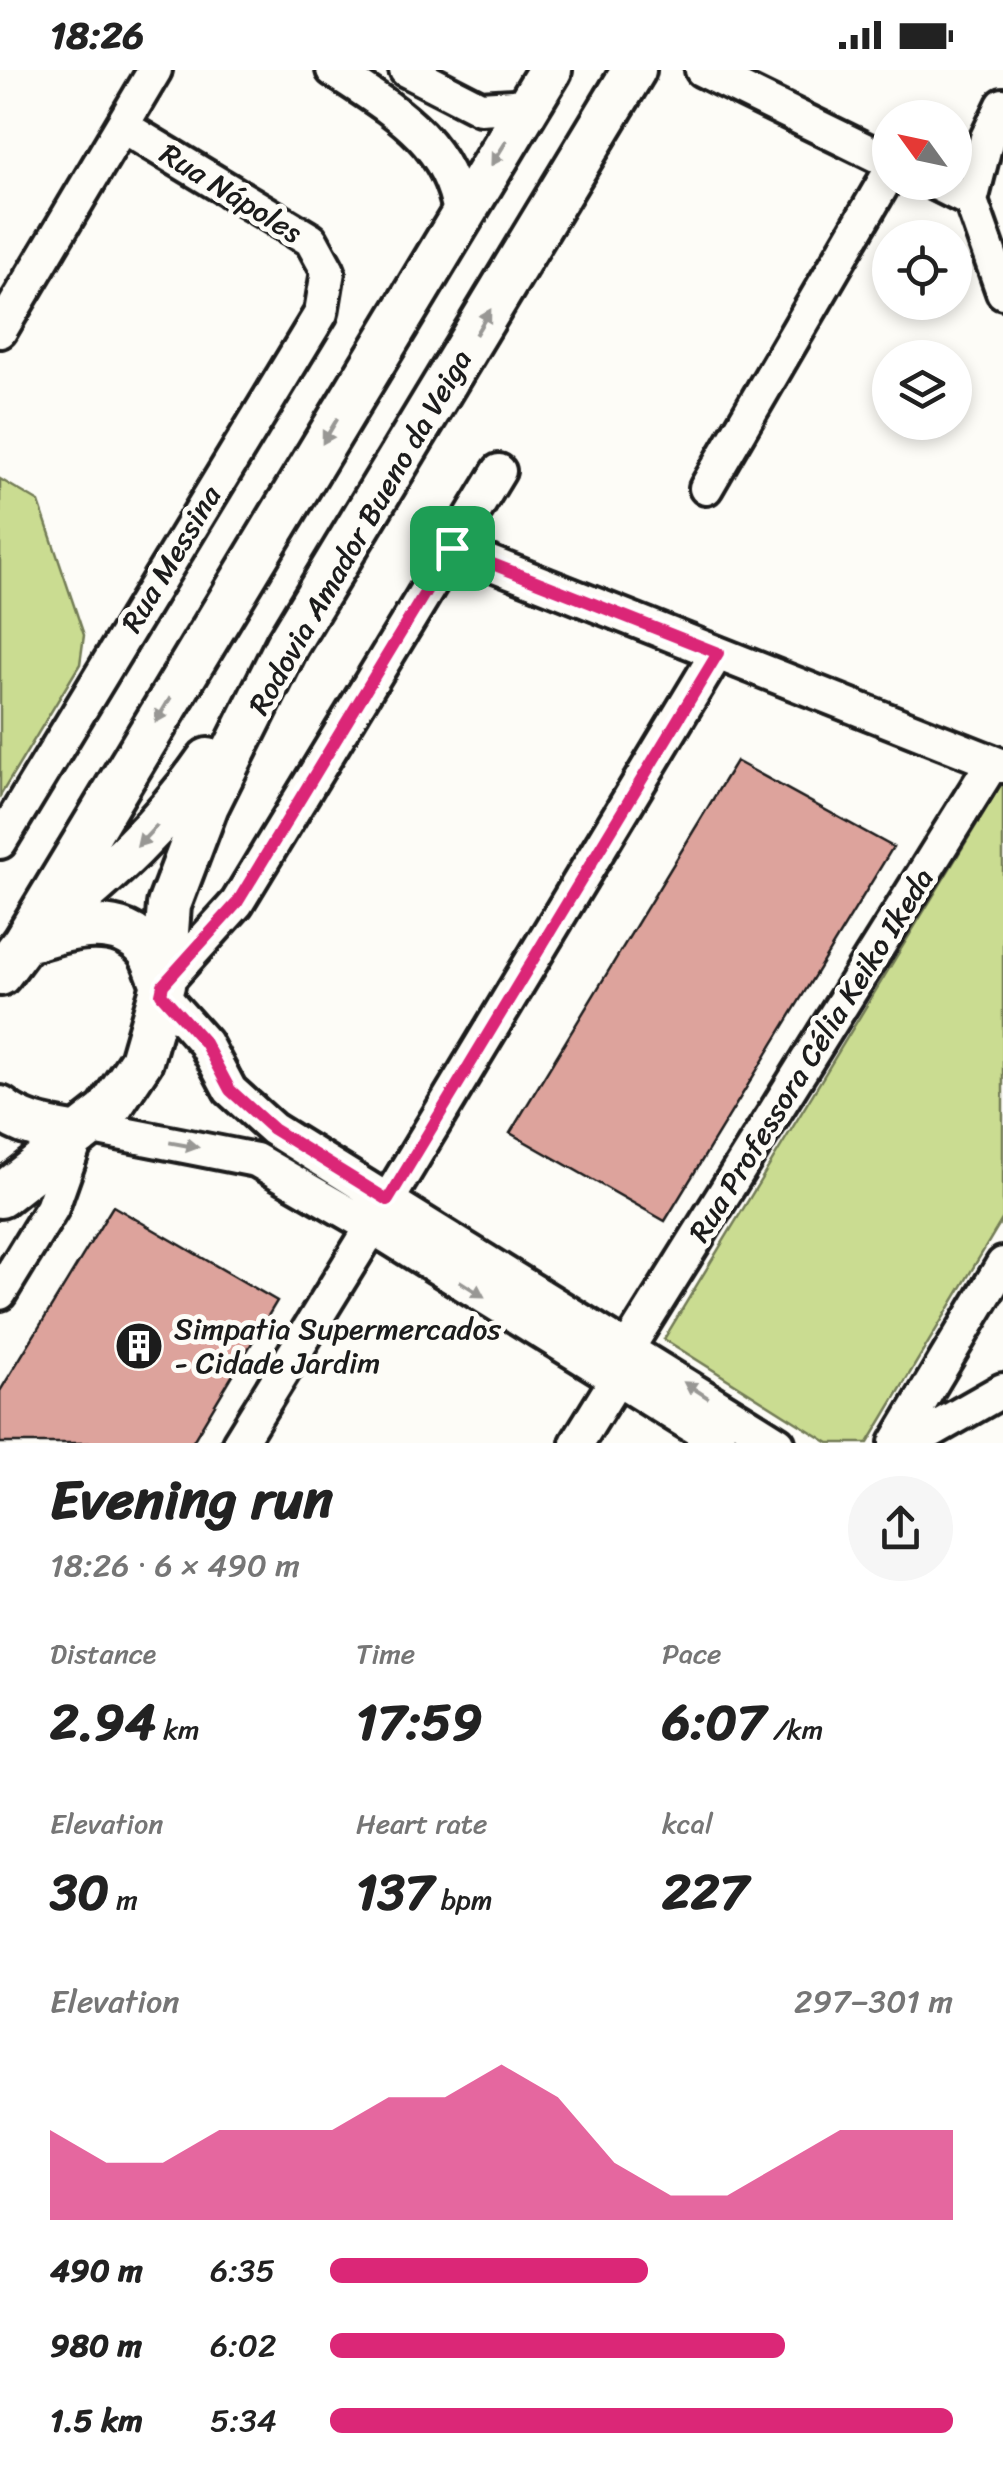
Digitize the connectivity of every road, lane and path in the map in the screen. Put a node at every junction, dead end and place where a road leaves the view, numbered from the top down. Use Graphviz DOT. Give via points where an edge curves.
graph roads {
  1 [pos="155,70"];
  2 [pos="333,70"];
  3 [pos="406,70"];
  4 [pos="634,70"];
  5 [pos="702,70"];
  6 [pos="539,88"];
  7 [pos="1003,105"];
  8 [pos="122,126"];
  9 [pos="872,153"];
  10 [pos="874,200"];
  11 [pos="972,201"];
  12 [pos="460,214"];
  13 [pos="328,271"];
  14 [pos="1003,292"];
  15 [pos="0,330"];
  16 [pos="499,471"];
  17 [pos="706,488"];
  18 [pos="452,548"];
  19 [pos="288,645"];
  20 [pos="718,653"];
  21 [pos="998,764"];
  22 [pos="0,842"];
  23 [pos="10,956"];
  24 [pos="162,990"];
  25 [pos="0,1108"];
  26 [pos="83,1131"];
  27 [pos="0,1196"];
  28 [pos="380,1214"];
  29 [pos="1003,1264"];
  30 [pos="0,1293"];
  31 [pos="628,1348"];
  32 [pos="616,1380"];
  33 [pos="1003,1390"];
  34 [pos="239,1443"];
  35 [pos="577,1443"];
  36 [pos="720,1443"];
  37 [pos="778,1443"];
  38 [pos="896,1443"];
  39 [pos="910,1443"];
  1 -- 8 [label="street"];
  2 -- 12 [label="street" via="434,148 456,185"];
  3 -- 6 [label="street" via="480,108"];
  19 -- 4 [label="main road, Rodovia Amador Bueno da Veiga, one-way"];
  5 -- 9 [label="street"];
  6 -- 12 [label="main road, one-way"];
  7 -- 11 [label="street" via="987,138"];
  8 -- 13 [label="street, Rua Nápoles" via="310,240"];
  8 -- 15 [label="street"];
  10 -- 17 [label="street"];
  11 -- 14 [label="street"];
  12 -- 23 [label="main road, one-way"];
  13 -- 22 [label="street, Rua Messina" via="320,312"];
  16 -- 18 [label="street"];
  18 -- 20 [label="street"];
  18 -- 24 [label="street" via="237,903"];
  19 -- 23 [label="main road, one-way" via="182,797 121,864"];
  19 -- 24 [label="main road, Rodovia Amador Bueno da Veiga" via="207,804 169,905"];
  20 -- 21 [label="street"];
  20 -- 28 [label="street"];
  21 -- 31 [label="street, Rua Professora Célia Keiko Ikeda"];
  23 -- 24 [label="main road" via="76,925 112,928 146,947"];
  24 -- 26 [label="main road, Rodovia Amador Bueno da Veiga" via="142,1061 108,1112"];
  24 -- 28 [label="street" via="205,1043 230,1090"];
  25 -- 26 [label="main road" via="46,1129"];
  26 -- 27 [label="main road, Rodovia Amador Bueno da Veiga"];
  26 -- 28 [label="street, one-way" via="256,1160"];
  26 -- 30 [label="street" via="52,1208"];
  28 -- 31 [label="street"];
  28 -- 32 [label="street, one-way"];
  28 -- 34 [label="street"];
  29 -- 38 [label="street"];
  37 -- 31 [label="street, one-way"];
  32 -- 35 [label="street"];
  32 -- 36 [label="street"];
  33 -- 39 [label="street"];
}
